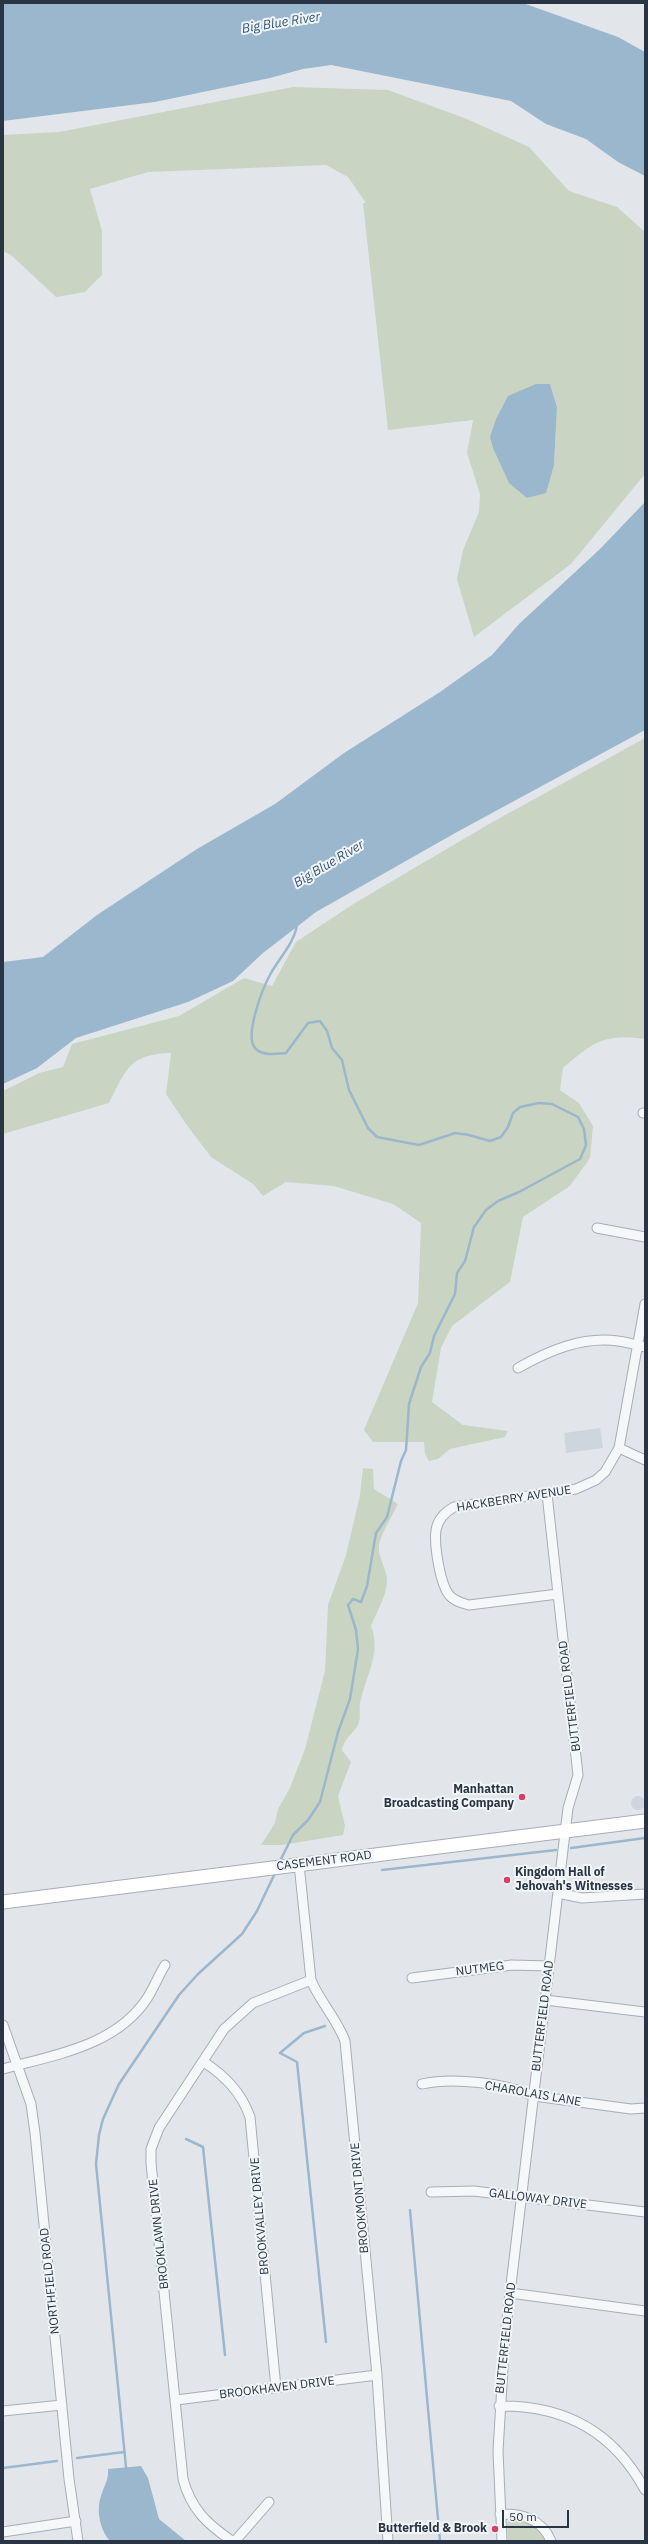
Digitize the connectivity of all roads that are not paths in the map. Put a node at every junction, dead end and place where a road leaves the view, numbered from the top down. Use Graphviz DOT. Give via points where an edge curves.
graph roads {
  1 [pos="597,1228"];
  2 [pos="645,1237"];
  3 [pos="645,1304"];
  4 [pos="641,1346"];
  5 [pos="518,1368"];
  6 [pos="619,1448"];
  7 [pos="645,1460"];
  8 [pos="547,1494"];
  9 [pos="558,1594"];
  10 [pos="645,1822"];
  11 [pos="566,1830"];
  12 [pos="293,1865"];
  13 [pos="558,1893"];
  14 [pos="645,1894"];
  15 [pos="3,1902"];
  16 [pos="165,1965"];
  17 [pos="549,1966"];
  18 [pos="412,1978"];
  19 [pos="311,1980"];
  20 [pos="545,2000"];
  21 [pos="645,2012"];
  22 [pos="3,2025"];
  23 [pos="204,2062"];
  24 [pos="18,2065"];
  25 [pos="3,2069"];
  26 [pos="422,2084"];
  27 [pos="534,2096"];
  28 [pos="645,2108"];
  29 [pos="431,2192"];
  30 [pos="522,2197"];
  31 [pos="645,2212"];
  32 [pos="510,2293"];
  33 [pos="645,2311"];
  34 [pos="377,2375"];
  35 [pos="276,2388"];
  36 [pos="176,2400"];
  37 [pos="62,2405"];
  38 [pos="499,2406"];
  39 [pos="3,2411"];
  40 [pos="645,2490"];
  41 [pos="269,2502"];
  42 [pos="500,2514"];
  43 [pos="76,2521"];
  44 [pos="3,2532"];
  45 [pos="78,2541"];
  46 [pos="234,2541"];
  47 [pos="388,2541"];
  48 [pos="502,2541"];
  49 [pos="551,2541"];
  1 -- 2 [label="street"];
  3 -- 4 [label="street, HACKBERRY AVENUE"];
  4 -- 5 [label="street" via="617,1341 584,1342 544,1353"];
  4 -- 6 [label="street, HACKBERRY AVENUE"];
  6 -- 7 [label="street"];
  6 -- 8 [label="street, HACKBERRY AVENUE" via="608,1468 596,1480 576,1489"];
  8 -- 9 [label="street, BUTTERFIELD ROAD"];
  8 -- 9 [label="street, HACKBERRY AVENUE" via="454,1507 442,1516 436,1531 441,1578 450,1595 458,1602 469,1605"];
  9 -- 11 [label="street, BUTTERFIELD ROAD" via="578,1760 578,1775 568,1808"];
  10 -- 11 [label="street, CASEMENT ROAD"];
  11 -- 12 [label="street, CASEMENT ROAD"];
  11 -- 13 [label="street, BUTTERFIELD ROAD"];
  12 -- 15 [label="street, CASEMENT ROAD"];
  12 -- 19 [label="street, BROOKMONT DRIVE"];
  13 -- 14 [label="street" via="592,1898"];
  13 -- 17 [label="street, BUTTERFIELD ROAD"];
  16 -- 24 [label="street" via="142,2005 112,2032 85,2046"];
  17 -- 18 [label="street, NUTMEG" via="512,1965"];
  17 -- 20 [label="street, BUTTERFIELD ROAD"];
  19 -- 23 [label="street, BROOKLAWN DRIVE" via="253,2003 224,2029"];
  19 -- 34 [label="street, BROOKMONT DRIVE" via="318,1997 335,2020 345,2041"];
  20 -- 21 [label="street"];
  20 -- 27 [label="street, BUTTERFIELD ROAD"];
  22 -- 24 [label="street, NORTHFIELD ROAD"];
  23 -- 35 [label="street, BROOKVALLEY DRIVE" via="237,2089 250,2117"];
  23 -- 36 [label="street, BROOKLAWN DRIVE" via="158,2128 151,2149"];
  24 -- 25 [label="street"];
  24 -- 37 [label="street, NORTHFIELD ROAD" via="31,2104 35,2133"];
  26 -- 27 [label="street, CHAROLAIS LANE" via="454,2081 520,2090"];
  27 -- 28 [label="street, CHAROLAIS LANE" via="630,2109"];
  27 -- 30 [label="street, BUTTERFIELD ROAD"];
  29 -- 30 [label="street, GALLOWAY DRIVE" via="470,2191"];
  30 -- 31 [label="street, GALLOWAY DRIVE"];
  30 -- 32 [label="street, BUTTERFIELD ROAD"];
  32 -- 33 [label="street"];
  32 -- 38 [label="street, BUTTERFIELD ROAD"];
  34 -- 35 [label="street, BROOKHAVEN DRIVE"];
  34 -- 47 [label="street, BROOKMONT DRIVE"];
  35 -- 36 [label="street, BROOKHAVEN DRIVE"];
  36 -- 46 [label="street, BROOKLAWN DRIVE" via="183,2479 189,2499 208,2524"];
  37 -- 39 [label="street"];
  37 -- 43 [label="street, NORTHFIELD ROAD"];
  38 -- 40 [label="street" via="529,2407 586,2425 618,2451"];
  38 -- 42 [label="street, BUTTERFIELD ROAD"];
  41 -- 46 [label="street"];
  42 -- 48 [label="street, BUTTERFIELD ROAD"];
  42 -- 49 [label="street" via="520,2515 532,2519 544,2529"];
  43 -- 44 [label="street"];
  43 -- 45 [label="street, NORTHFIELD ROAD"];
}
